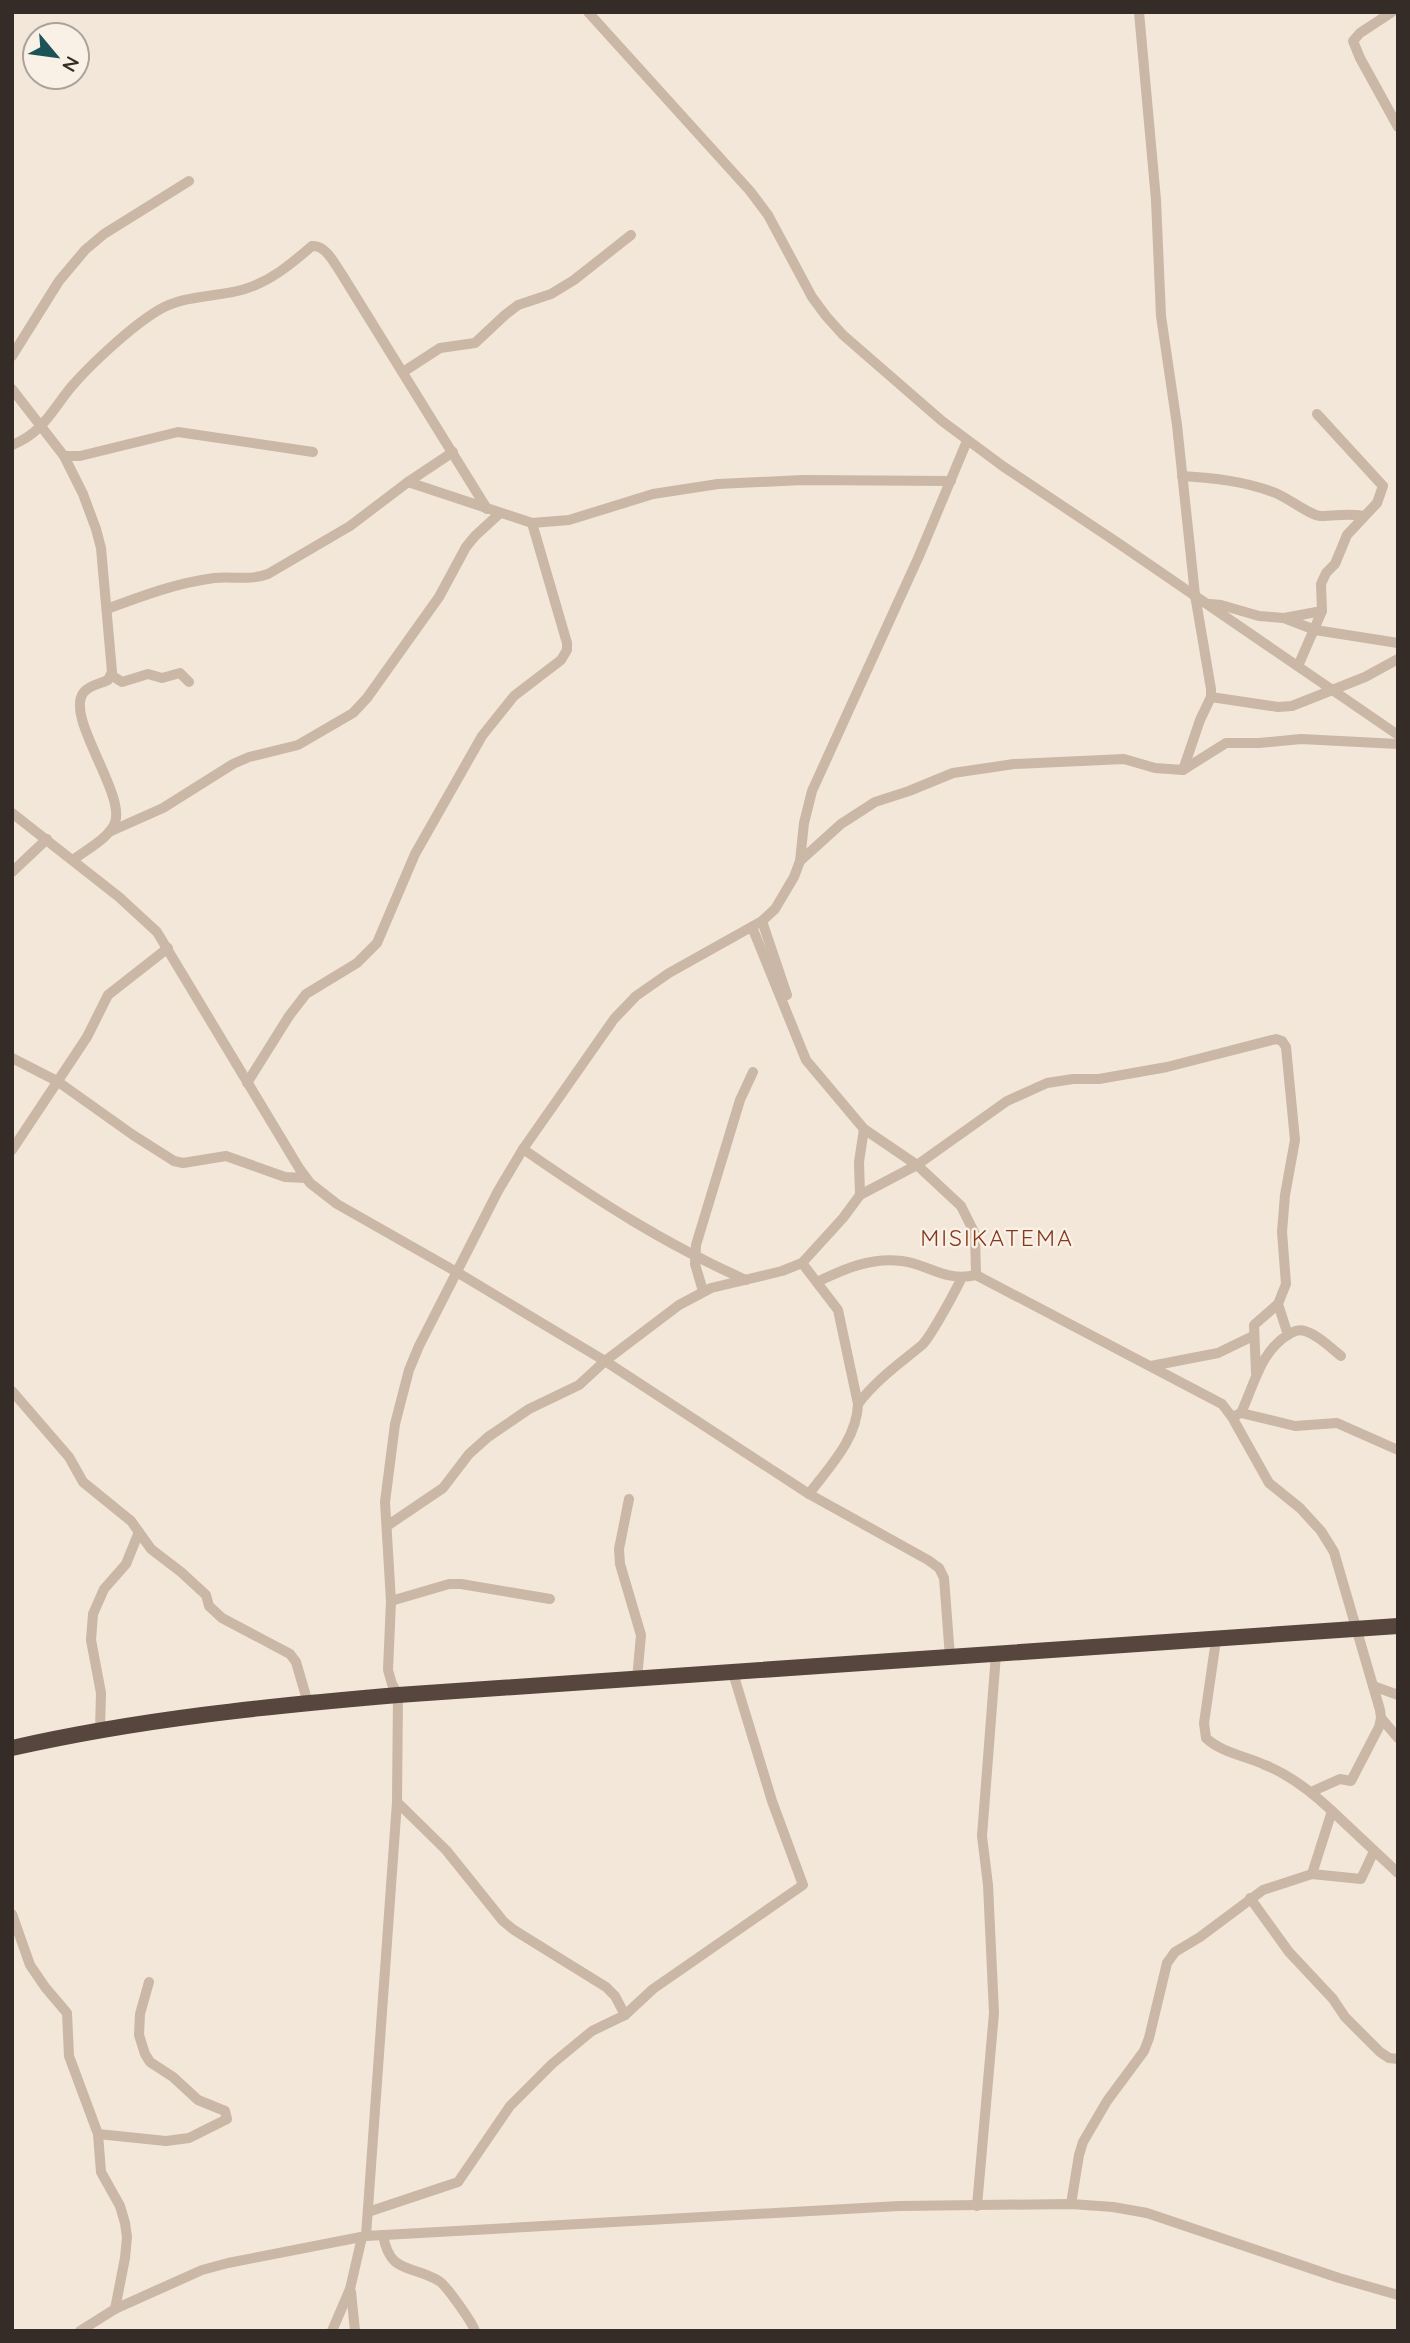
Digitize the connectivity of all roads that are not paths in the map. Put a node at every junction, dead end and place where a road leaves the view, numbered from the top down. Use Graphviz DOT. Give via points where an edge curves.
graph roads {
  1 [pos="587,12"];
  2 [pos="1139,12"];
  3 [pos="1392,12"];
  4 [pos="1398,127"];
  5 [pos="189,181"];
  6 [pos="631,235"];
  7 [pos="12,356"];
  8 [pos="403,372"];
  9 [pos="12,389"];
  10 [pos="1317,414"];
  11 [pos="41,428"];
  12 [pos="967,441"];
  13 [pos="12,445"];
  14 [pos="313,452"];
  15 [pos="453,453"];
  16 [pos="64,456"];
  17 [pos="1182,477"];
  18 [pos="951,481"];
  19 [pos="408,482"];
  20 [pos="487,509"];
  21 [pos="499,513"];
  22 [pos="1364,516"];
  23 [pos="532,523"];
  24 [pos="1195,595"];
  25 [pos="1208,604"];
  26 [pos="107,609"];
  27 [pos="1322,611"];
  28 [pos="1284,618"];
  29 [pos="1315,630"];
  30 [pos="1398,643"];
  31 [pos="1398,659"];
  32 [pos="1298,666"];
  33 [pos="111,675"];
  34 [pos="189,682"];
  35 [pos="1332,689"];
  36 [pos="1211,696"];
  37 [pos="1398,734"];
  38 [pos="1398,744"];
  39 [pos="1183,770"];
  40 [pos="12,813"];
  41 [pos="108,832"];
  42 [pos="47,839"];
  43 [pos="74,860"];
  44 [pos="800,861"];
  45 [pos="12,872"];
  46 [pos="762,921"];
  47 [pos="752,927"];
  48 [pos="168,948"];
  49 [pos="789,1015"];
  50 [pos="12,1058"];
  51 [pos="752,1072"];
  52 [pos="57,1081"];
  53 [pos="247,1083"];
  54 [pos="864,1129"];
  55 [pos="523,1149"];
  56 [pos="12,1150"];
  57 [pos="917,1165"];
  58 [pos="306,1178"];
  59 [pos="860,1195"];
  60 [pos="694,1256"];
  61 [pos="802,1263"];
  62 [pos="455,1271"];
  63 [pos="976,1275"];
  64 [pos="961,1279"];
  65 [pos="746,1280"];
  66 [pos="817,1282"];
  67 [pos="703,1291"];
  68 [pos="1278,1304"];
  69 [pos="1288,1335"];
  70 [pos="1253,1336"];
  71 [pos="1341,1356"];
  72 [pos="605,1361"];
  73 [pos="1151,1366"];
  74 [pos="1256,1374"];
  75 [pos="12,1391"];
  76 [pos="858,1404"];
  77 [pos="1236,1415"];
  78 [pos="1398,1450"];
  79 [pos="809,1494"];
  80 [pos="629,1499"];
  81 [pos="387,1526"];
  82 [pos="139,1532"];
  83 [pos="550,1599"];
  84 [pos="391,1601"];
  85 [pos="1398,1626"];
  86 [pos="1355,1629"];
  87 [pos="1216,1640"];
  88 [pos="996,1654"];
  89 [pos="950,1657"];
  90 [pos="733,1673"];
  91 [pos="637,1679"];
  92 [pos="1373,1686"];
  93 [pos="398,1695"];
  94 [pos="1398,1695"];
  95 [pos="308,1703"];
  96 [pos="1381,1718"];
  97 [pos="100,1730"];
  98 [pos="1398,1738"];
  99 [pos="12,1748"];
  100 [pos="1311,1792"];
  101 [pos="397,1802"];
  102 [pos="1332,1811"];
  103 [pos="1374,1851"];
  104 [pos="1398,1873"];
  105 [pos="1312,1874"];
  106 [pos="1250,1898"];
  107 [pos="12,1914"];
  108 [pos="149,1982"];
  109 [pos="625,2015"];
  110 [pos="1398,2059"];
  111 [pos="98,2134"];
  112 [pos="1071,2204"];
  113 [pos="976,2206"];
  114 [pos="368,2212"];
  115 [pos="383,2235"];
  116 [pos="364,2237"];
  117 [pos="351,2289"];
  118 [pos="1398,2295"];
  119 [pos="115,2309"];
  120 [pos="80,2331"];
  121 [pos="332,2331"];
  122 [pos="355,2331"];
  123 [pos="475,2331"];
  1 -- 12 [label="street" via="750,191 812,297 843,334"];
  2 -- 17 [label="street" via="1161,316"];
  3 -- 4 [label="street" via="1353,41"];
  5 -- 7 [label="street" via="85,250"];
  6 -- 8 [label="street" via="574,280 518,305 475,343 440,348"];
  8 -- 11 [label="street" via="335,263 318,246 312,246 267,281 190,298 157,311 74,384"];
  8 -- 15 [label="street"];
  9 -- 11 [label="street"];
  10 -- 22 [label="street" via="1383,486 1377,503"];
  11 -- 13 [label="street"];
  11 -- 16 [label="street"];
  12 -- 18 [label="street"];
  12 -- 24 [label="street"];
  14 -- 16 [label="street" via="178,432"];
  15 -- 19 [label="street"];
  15 -- 20 [label="street"];
  16 -- 26 [label="street" via="100,539"];
  17 -- 22 [label="street" via="1226,479 1262,488 1320,516"];
  17 -- 24 [label="street"];
  18 -- 23 [label="street" via="718,484 653,494 569,520"];
  18 -- 44 [label="street" via="812,791"];
  19 -- 20 [label="street"];
  19 -- 26 [label="street" via="350,526 261,577 186,583"];
  20 -- 21 [label="street"];
  21 -- 23 [label="street"];
  21 -- 41 [label="street" via="466,547 439,597 352,713 298,745 233,764 163,808"];
  22 -- 27 [label="street" via="1347,535 1321,584"];
  23 -- 53 [label="street" via="565,636 565,655 514,696 482,736 415,854 377,943 357,963 298,1002"];
  24 -- 25 [label="street"];
  24 -- 36 [label="street"];
  25 -- 28 [label="street"];
  25 -- 32 [label="street"];
  26 -- 33 [label="street"];
  27 -- 28 [label="street"];
  27 -- 29 [label="street"];
  28 -- 29 [label="street"];
  29 -- 30 [label="street"];
  29 -- 32 [label="street"];
  31 -- 35 [label="street"];
  32 -- 35 [label="street"];
  33 -- 34 [label="street" via="122,682 148,674 180,673"];
  33 -- 41 [label="street" via="86,690 80,707 115,805 116,821"];
  35 -- 36 [label="street" via="1278,707"];
  35 -- 37 [label="street"];
  36 -- 39 [label="street"];
  38 -- 39 [label="street" via="1301,739 1226,743"];
  39 -- 44 [label="street" via="1124,759 1014,764 953,773 857,812"];
  40 -- 42 [label="street"];
  41 -- 43 [label="street"];
  42 -- 43 [label="street"];
  42 -- 45 [label="street"];
  43 -- 48 [label="street" via="136,910"];
  44 -- 46 [label="street" via="782,898"];
  46 -- 47 [label="street"];
  46 -- 49 [label="street"];
  47 -- 49 [label="street"];
  47 -- 55 [label="street" via="669,973 625,1006"];
  48 -- 52 [label="street" via="108,995"];
  48 -- 53 [label="street"];
  49 -- 54 [label="street" via="806,1059"];
  50 -- 52 [label="street"];
  51 -- 60 [label="street"];
  52 -- 56 [label="street"];
  52 -- 58 [label="street" via="174,1161 226,1157 285,1177"];
  53 -- 58 [label="street"];
  54 -- 57 [label="street"];
  54 -- 59 [label="street"];
  55 -- 60 [label="street" via="613,1210"];
  55 -- 62 [label="street"];
  57 -- 59 [label="street"];
  57 -- 63 [label="street" via="961,1206 975,1234"];
  57 -- 68 [label="street" via="1007,1101 1047,1083 1167,1067 1282,1041 1295,1140 1282,1232 1286,1284"];
  58 -- 62 [label="street" via="337,1204"];
  59 -- 61 [label="street"];
  60 -- 65 [label="street"];
  60 -- 67 [label="street"];
  61 -- 65 [label="street"];
  61 -- 66 [label="street"];
  62 -- 72 [label="street"];
  62 -- 81 [label="street" via="401,1395 389,1461"];
  63 -- 64 [label="street"];
  63 -- 73 [label="street"];
  64 -- 66 [label="street" via="901,1261 884,1261 853,1265"];
  64 -- 76 [label="street" via="923,1344 881,1378"];
  65 -- 67 [label="street"];
  66 -- 76 [label="street" via="838,1310"];
  67 -- 72 [label="street"];
  68 -- 69 [label="street"];
  68 -- 70 [label="street" via="1255,1322"];
  69 -- 71 [label="street" via="1307,1331"];
  69 -- 74 [label="street" via="1269,1350"];
  70 -- 73 [label="street" via="1219,1353"];
  70 -- 74 [label="street"];
  72 -- 79 [label="street"];
  72 -- 81 [label="street" via="579,1385 529,1409 488,1437 468,1454 443,1488"];
  73 -- 77 [label="street" via="1217,1400"];
  74 -- 77 [label="street"];
  75 -- 82 [label="street" via="69,1457 83,1482"];
  76 -- 79 [label="street" via="853,1430"];
  77 -- 78 [label="street" via="1295,1426 1337,1423"];
  77 -- 86 [label="street" via="1272,1487 1295,1503 1334,1552"];
  79 -- 89 [label="street" via="939,1568 946,1586"];
  80 -- 91 [label="street" via="619,1549 641,1635"];
  81 -- 84 [label="street"];
  82 -- 95 [label="street" via="150,1549 199,1588 222,1618 290,1654"];
  82 -- 97 [label="street" via="126,1563 104,1589 93,1614 91,1640 101,1693"];
  83 -- 84 [label="street" via="449,1584"];
  84 -- 93 [label="street" via="388,1670"];
  85 -- 86 [label="highway"];
  86 -- 87 [label="highway"];
  86 -- 92 [label="street"];
  87 -- 88 [label="highway"];
  87 -- 100 [label="street" via="1204,1723 1206,1738"];
  88 -- 89 [label="highway"];
  88 -- 113 [label="street" via="982,1836 994,2013"];
  89 -- 90 [label="highway"];
  90 -- 91 [label="highway"];
  90 -- 109 [label="street" via="803,1885 684,1966"];
  91 -- 93 [label="highway"];
  92 -- 94 [label="street"];
  92 -- 96 [label="street"];
  93 -- 95 [label="highway"];
  93 -- 101 [label="street"];
  95 -- 97 [label="highway"];
  96 -- 98 [label="street"];
  96 -- 100 [label="street" via="1350,1781 1340,1779"];
  97 -- 99 [label="highway"];
  100 -- 102 [label="street"];
  101 -- 109 [label="street" via="446,1850 503,1920 607,1987"];
  101 -- 114 [label="street"];
  102 -- 103 [label="street"];
  102 -- 105 [label="street"];
  103 -- 104 [label="street"];
  103 -- 105 [label="street" via="1361,1879"];
  105 -- 106 [label="street"];
  106 -- 110 [label="street" via="1345,2017 1380,2052"];
  106 -- 112 [label="street" via="1170,1957 1144,2052 1083,2143"];
  107 -- 111 [label="street" via="30,1965 67,2012 69,2056"];
  108 -- 111 [label="street" via="139,2014 145,2054 198,2100 225,2111 227,2119 189,2138 166,2141"];
  109 -- 114 [label="street" via="592,2031 552,2064 510,2106 458,2182"];
  111 -- 119 [label="street" via="101,2172 120,2206 127,2237"];
  112 -- 113 [label="street"];
  112 -- 118 [label="street" via="1147,2213"];
  113 -- 115 [label="street" via="900,2206"];
  114 -- 116 [label="street"];
  115 -- 116 [label="street"];
  115 -- 123 [label="street" via="393,2262 442,2282"];
  116 -- 117 [label="street"];
  116 -- 119 [label="street" via="202,2270"];
  117 -- 121 [label="street"];
  117 -- 122 [label="street"];
  119 -- 120 [label="street"];
}
